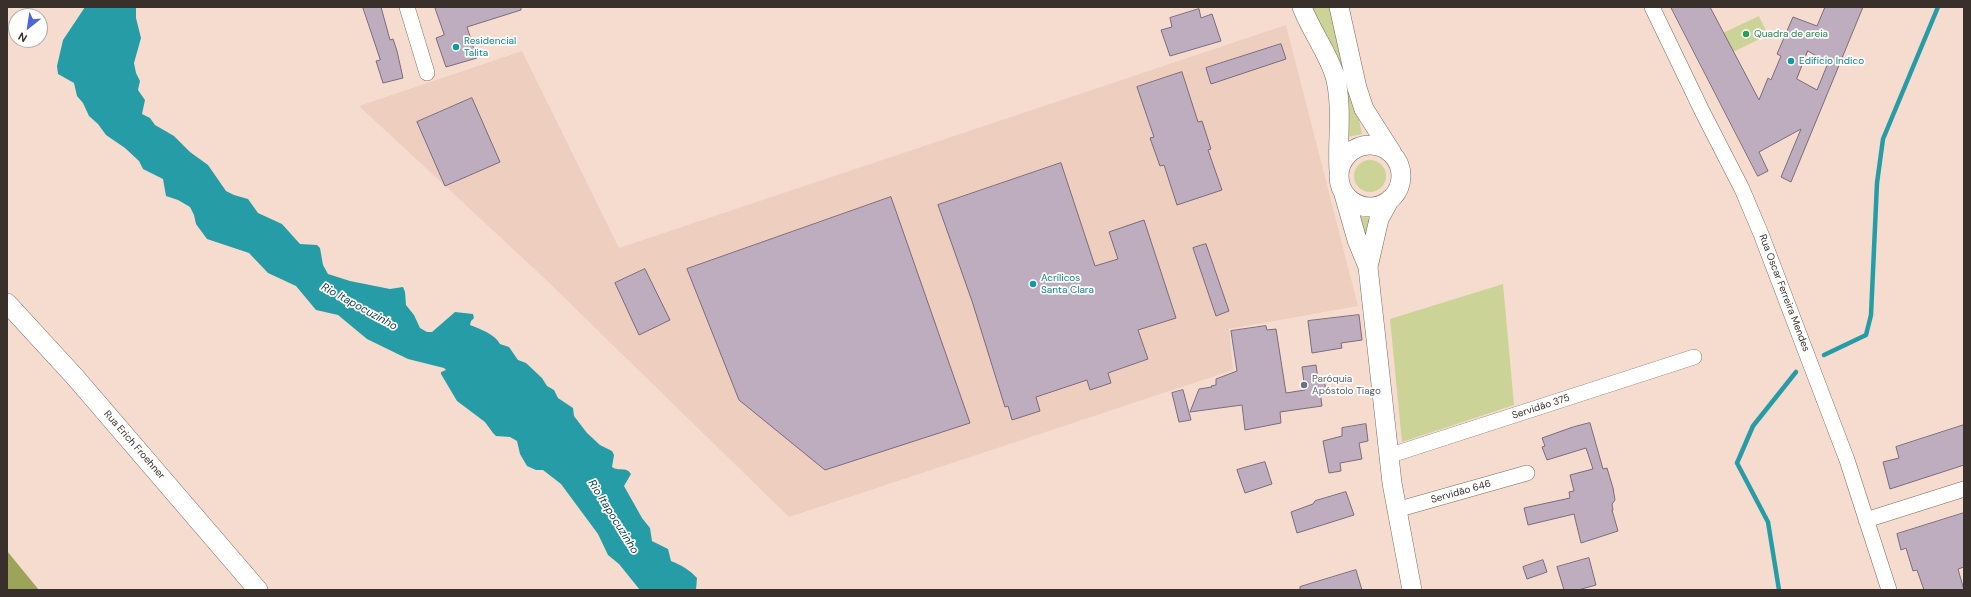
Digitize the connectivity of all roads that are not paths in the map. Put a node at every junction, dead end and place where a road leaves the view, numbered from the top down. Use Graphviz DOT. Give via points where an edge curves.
graph roads {
  1 [pos="407,7"];
  2 [pos="1302,7"];
  3 [pos="1339,7"];
  4 [pos="1652,7"];
  5 [pos="427,73"];
  6 [pos="1392,154"];
  7 [pos="1339,171"];
  8 [pos="1343,191"];
  9 [pos="1390,199"];
  10 [pos="1368,267"];
  11 [pos="7,303"];
  12 [pos="1694,357"];
  13 [pos="1388,456"];
  14 [pos="1527,473"];
  15 [pos="1964,489"];
  16 [pos="1396,510"];
  17 [pos="1866,520"];
  18 [pos="258,590"];
  19 [pos="1412,590"];
  20 [pos="1889,590"];
  1 -- 5 [label="street"];
  2 -- 7 [label="main road" via="1329,59 1335,77 1339,119"];
  3 -- 6 [label="main road" via="1355,81 1364,109"];
  4 -- 17 [label="street, Rua Oscar Ferreira Mendes" via="1742,189 1761,234 1844,453"];
  6 -- 7 [label="main road" via="1380,147 1365,145 1348,154"];
  6 -- 9 [label="main road" via="1400,171 1400,182"];
  7 -- 8 [label="main road"];
  8 -- 9 [label="main road" via="1359,205 1370,207"];
  8 -- 10 [label="main road" via="1357,240"];
  9 -- 10 [label="main road" via="1379,219"];
  10 -- 13 [label="main road"];
  11 -- 18 [label="main road, Rua Erich Froehner" via="75,376"];
  12 -- 13 [label="street, Servidão 375"];
  13 -- 16 [label="main road"];
  14 -- 16 [label="street, Servidão 646"];
  15 -- 17 [label="street"];
  16 -- 19 [label="main road"];
  17 -- 20 [label="street, Rua Oscar Ferreira Mendes"];
}
